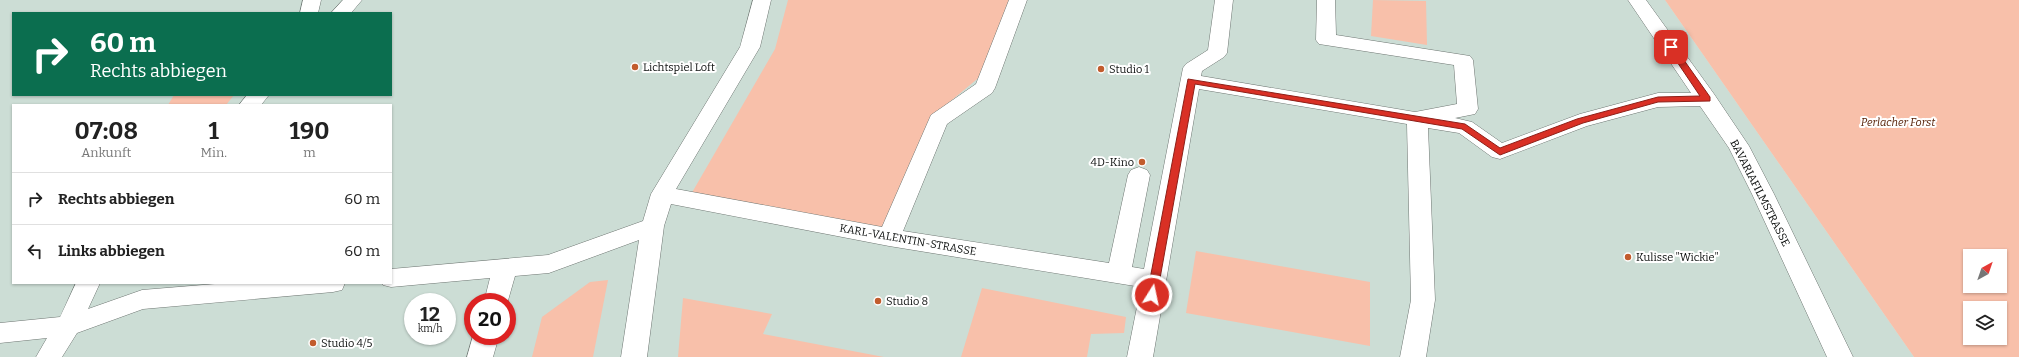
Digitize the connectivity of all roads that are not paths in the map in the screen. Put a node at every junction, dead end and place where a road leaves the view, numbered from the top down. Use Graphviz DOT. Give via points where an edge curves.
graph roads {
  1 [pos="312,0"];
  2 [pos="353,0"];
  3 [pos="762,0"];
  4 [pos="1018,0"];
  5 [pos="1224,0"];
  6 [pos="1326,0"];
  7 [pos="1637,0"];
  8 [pos="309,12"];
  9 [pos="341,12"];
  10 [pos="1191,81"];
  11 [pos="258,96"];
  12 [pos="1707,99"];
  13 [pos="250,104"];
  14 [pos="1417,118"];
  15 [pos="1139,175"];
  16 [pos="662,194"];
  17 [pos="653,226"];
  18 [pos="889,237"];
  19 [pos="505,268"];
  20 [pos="1119,274"];
  21 [pos="392,278"];
  22 [pos="1154,280"];
  23 [pos="88,284"];
  24 [pos="322,284"];
  25 [pos="498,293"];
  26 [pos="68,326"];
  27 [pos="0,333"];
  28 [pos="483,345"];
  29 [pos="49,357"];
  30 [pos="480,357"];
  31 [pos="634,357"];
  32 [pos="1140,357"];
  33 [pos="1413,357"];
  34 [pos="1840,357"];
  1 -- 8 [label="street"];
  2 -- 9 [label="street"];
  3 -- 16 [label="street" via="750,47"];
  4 -- 18 [label="street" via="985,88 938,120"];
  5 -- 10 [label="street" via="1217,53 1193,68"];
  6 -- 14 [label="street" via="1326,40 1463,60 1468,109"];
  7 -- 12 [label="street, BAVARIAFILMSTRASSE"];
  10 -- 14 [label="street"];
  10 -- 22 [label="street"];
  11 -- 13 [label="street"];
  12 -- 14 [label="street" via="1658,100 1580,121 1500,152 1465,127"];
  12 -- 34 [label="street, BAVARIAFILMSTRASSE" via="1738,146 1763,194"];
  14 -- 33 [label="street" via="1423,300"];
  15 -- 20 [label="street"];
  16 -- 17 [label="street"];
  16 -- 18 [label="street, KARL-VALENTIN-STRASSE"];
  17 -- 19 [label="street" via="549,264"];
  17 -- 31 [label="street"];
  18 -- 20 [label="street, KARL-VALENTIN-STRASSE"];
  19 -- 21 [label="street"];
  19 -- 25 [label="street"];
  20 -- 22 [label="street, KARL-VALENTIN-STRASSE"];
  22 -- 32 [label="street"];
  23 -- 26 [label="street"];
  24 -- 26 [label="street" via="142,300"];
  26 -- 27 [label="street"];
  26 -- 29 [label="street"];
  28 -- 30 [label="street"];
}
